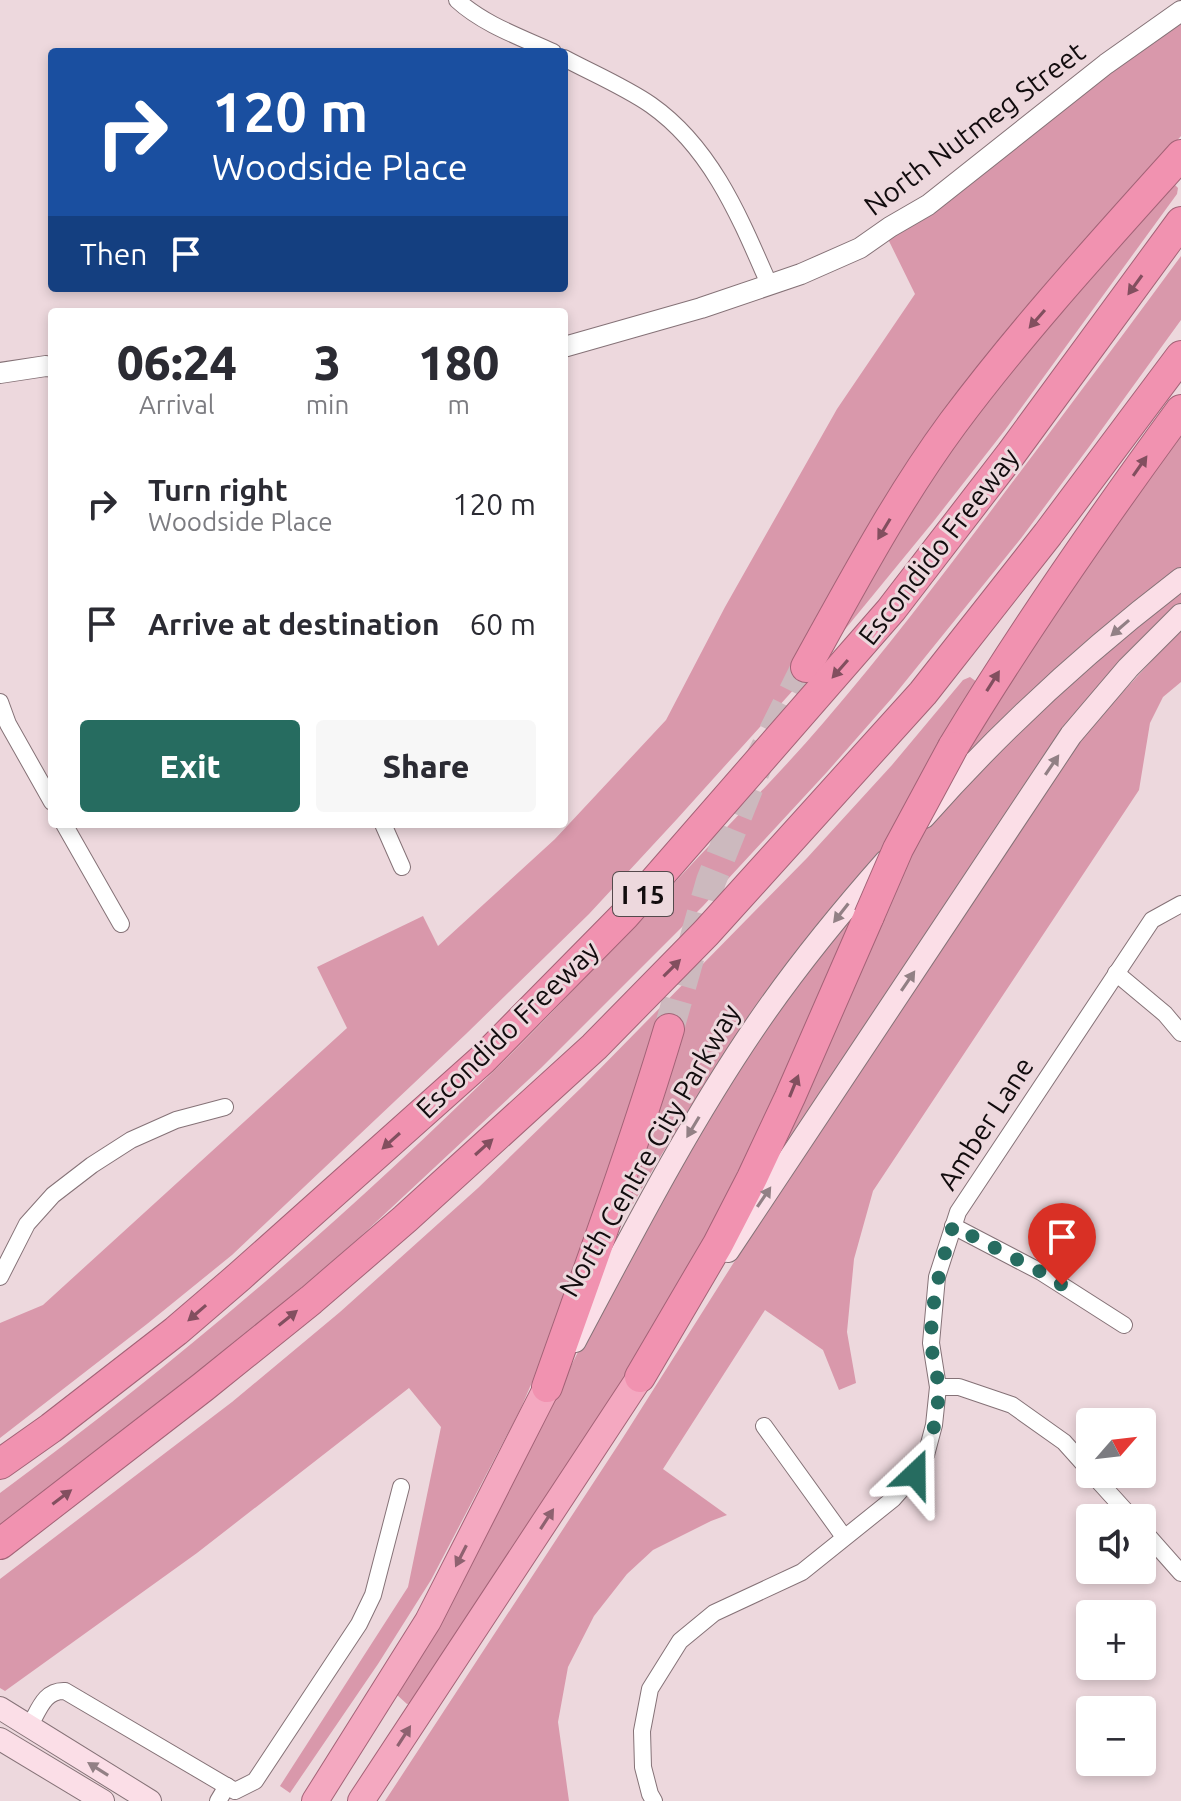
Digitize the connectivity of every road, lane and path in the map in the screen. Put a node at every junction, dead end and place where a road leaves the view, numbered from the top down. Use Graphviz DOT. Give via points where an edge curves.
graph roads {
  1 [pos="457,0"];
  2 [pos="1181,11"];
  3 [pos="544,48"];
  4 [pos="568,60"];
  5 [pos="1181,155"];
  6 [pos="1181,222"];
  7 [pos="769,284"];
  8 [pos="568,346"];
  9 [pos="1181,356"];
  10 [pos="48,366"];
  11 [pos="0,373"];
  12 [pos="1181,410"];
  13 [pos="1181,579"];
  14 [pos="1181,615"];
  15 [pos="806,667"];
  16 [pos="0,702"];
  17 [pos="48,795"];
  18 [pos="66,828"];
  19 [pos="385,828"];
  20 [pos="402,867"];
  21 [pos="1181,904"];
  22 [pos="121,924"];
  23 [pos="1116,973"];
  24 [pos="669,1029"];
  25 [pos="1181,1033"];
  26 [pos="225,1107"];
  27 [pos="953,1226"];
  28 [pos="0,1276"];
  29 [pos="1124,1325"];
  30 [pos="640,1377"];
  31 [pos="547,1387"];
  32 [pos="938,1387"];
  33 [pos="764,1426"];
  34 [pos="1076,1456"];
  35 [pos="0,1464"];
  36 [pos="401,1487"];
  37 [pos="1105,1488"];
  38 [pos="1119,1504"];
  39 [pos="844,1537"];
  40 [pos="0,1544"];
  41 [pos="1156,1545"];
  42 [pos="1181,1573"];
  43 [pos="0,1708"];
  44 [pos="29,1727"];
  45 [pos="0,1739"];
  46 [pos="222,1794"];
  47 [pos="103,1801"];
  48 [pos="150,1801"];
  49 [pos="315,1801"];
  50 [pos="361,1801"];
  51 [pos="654,1801"];
  1 -- 3 [label="street" via="499,28"];
  2 -- 7 [label="street, North Nutmeg Street" via="928,205 860,248"];
  4 -- 7 [label="street" via="650,104 674,124 729,197"];
  5 -- 15 [label="highway, one-way" via="952,425"];
  6 -- 35 [label="highway, Escondido Freeway / I 15, one-way" via="891,610 625,915 483,1059 240,1276"];
  7 -- 8 [label="street, North Nutmeg Street"];
  40 -- 9 [label="highway, I 15, one-way" via="311,1300 594,1047 706,933 923,693"];
  10 -- 11 [label="street"];
  30 -- 12 [label="highway, one-way, bridge" via="752,1178 898,849 953,747 1051,594"];
  13 -- 31 [label="main road, North Centre City Parkway, one-way" via="1050,689 949,789 844,908 730,1066"];
  30 -- 14 [label="main road, one-way" via="1071,735"];
  16 -- 17 [label="street"];
  18 -- 22 [label="street"];
  19 -- 20 [label="street"];
  21 -- 23 [label="street, Amber Lane" via="1152,920"];
  23 -- 25 [label="street"];
  23 -- 27 [label="street, Amber Lane"];
  24 -- 31 [label="highway"];
  26 -- 28 [label="street" via="183,1117 92,1165 27,1224"];
  27 -- 29 [label="street" via="1041,1272"];
  27 -- 32 [label="street, Amber Lane" via="937,1277 931,1343"];
  50 -- 30 [label="highway, one-way"];
  31 -- 49 [label="highway, North Centre City Parkway, one-way" via="428,1621"];
  32 -- 34 [label="street" via="959,1387 1012,1405"];
  32 -- 39 [label="street, Amber Lane" via="934,1425 915,1474 893,1499"];
  33 -- 39 [label="street"];
  36 -- 46 [label="street" via="373,1595 359,1624 255,1781"];
  37 -- 38 [label="street"];
  39 -- 51 [label="street, Amber Lane" via="802,1572 714,1613 680,1641 650,1689 642,1731 643,1767"];
  41 -- 42 [label="street"];
  43 -- 44 [label="main road"];
  44 -- 46 [label="street" via="48,1695 65,1691"];
  48 -- 44 [label="main road, one-way"];
  45 -- 47 [label="main road"];
}
